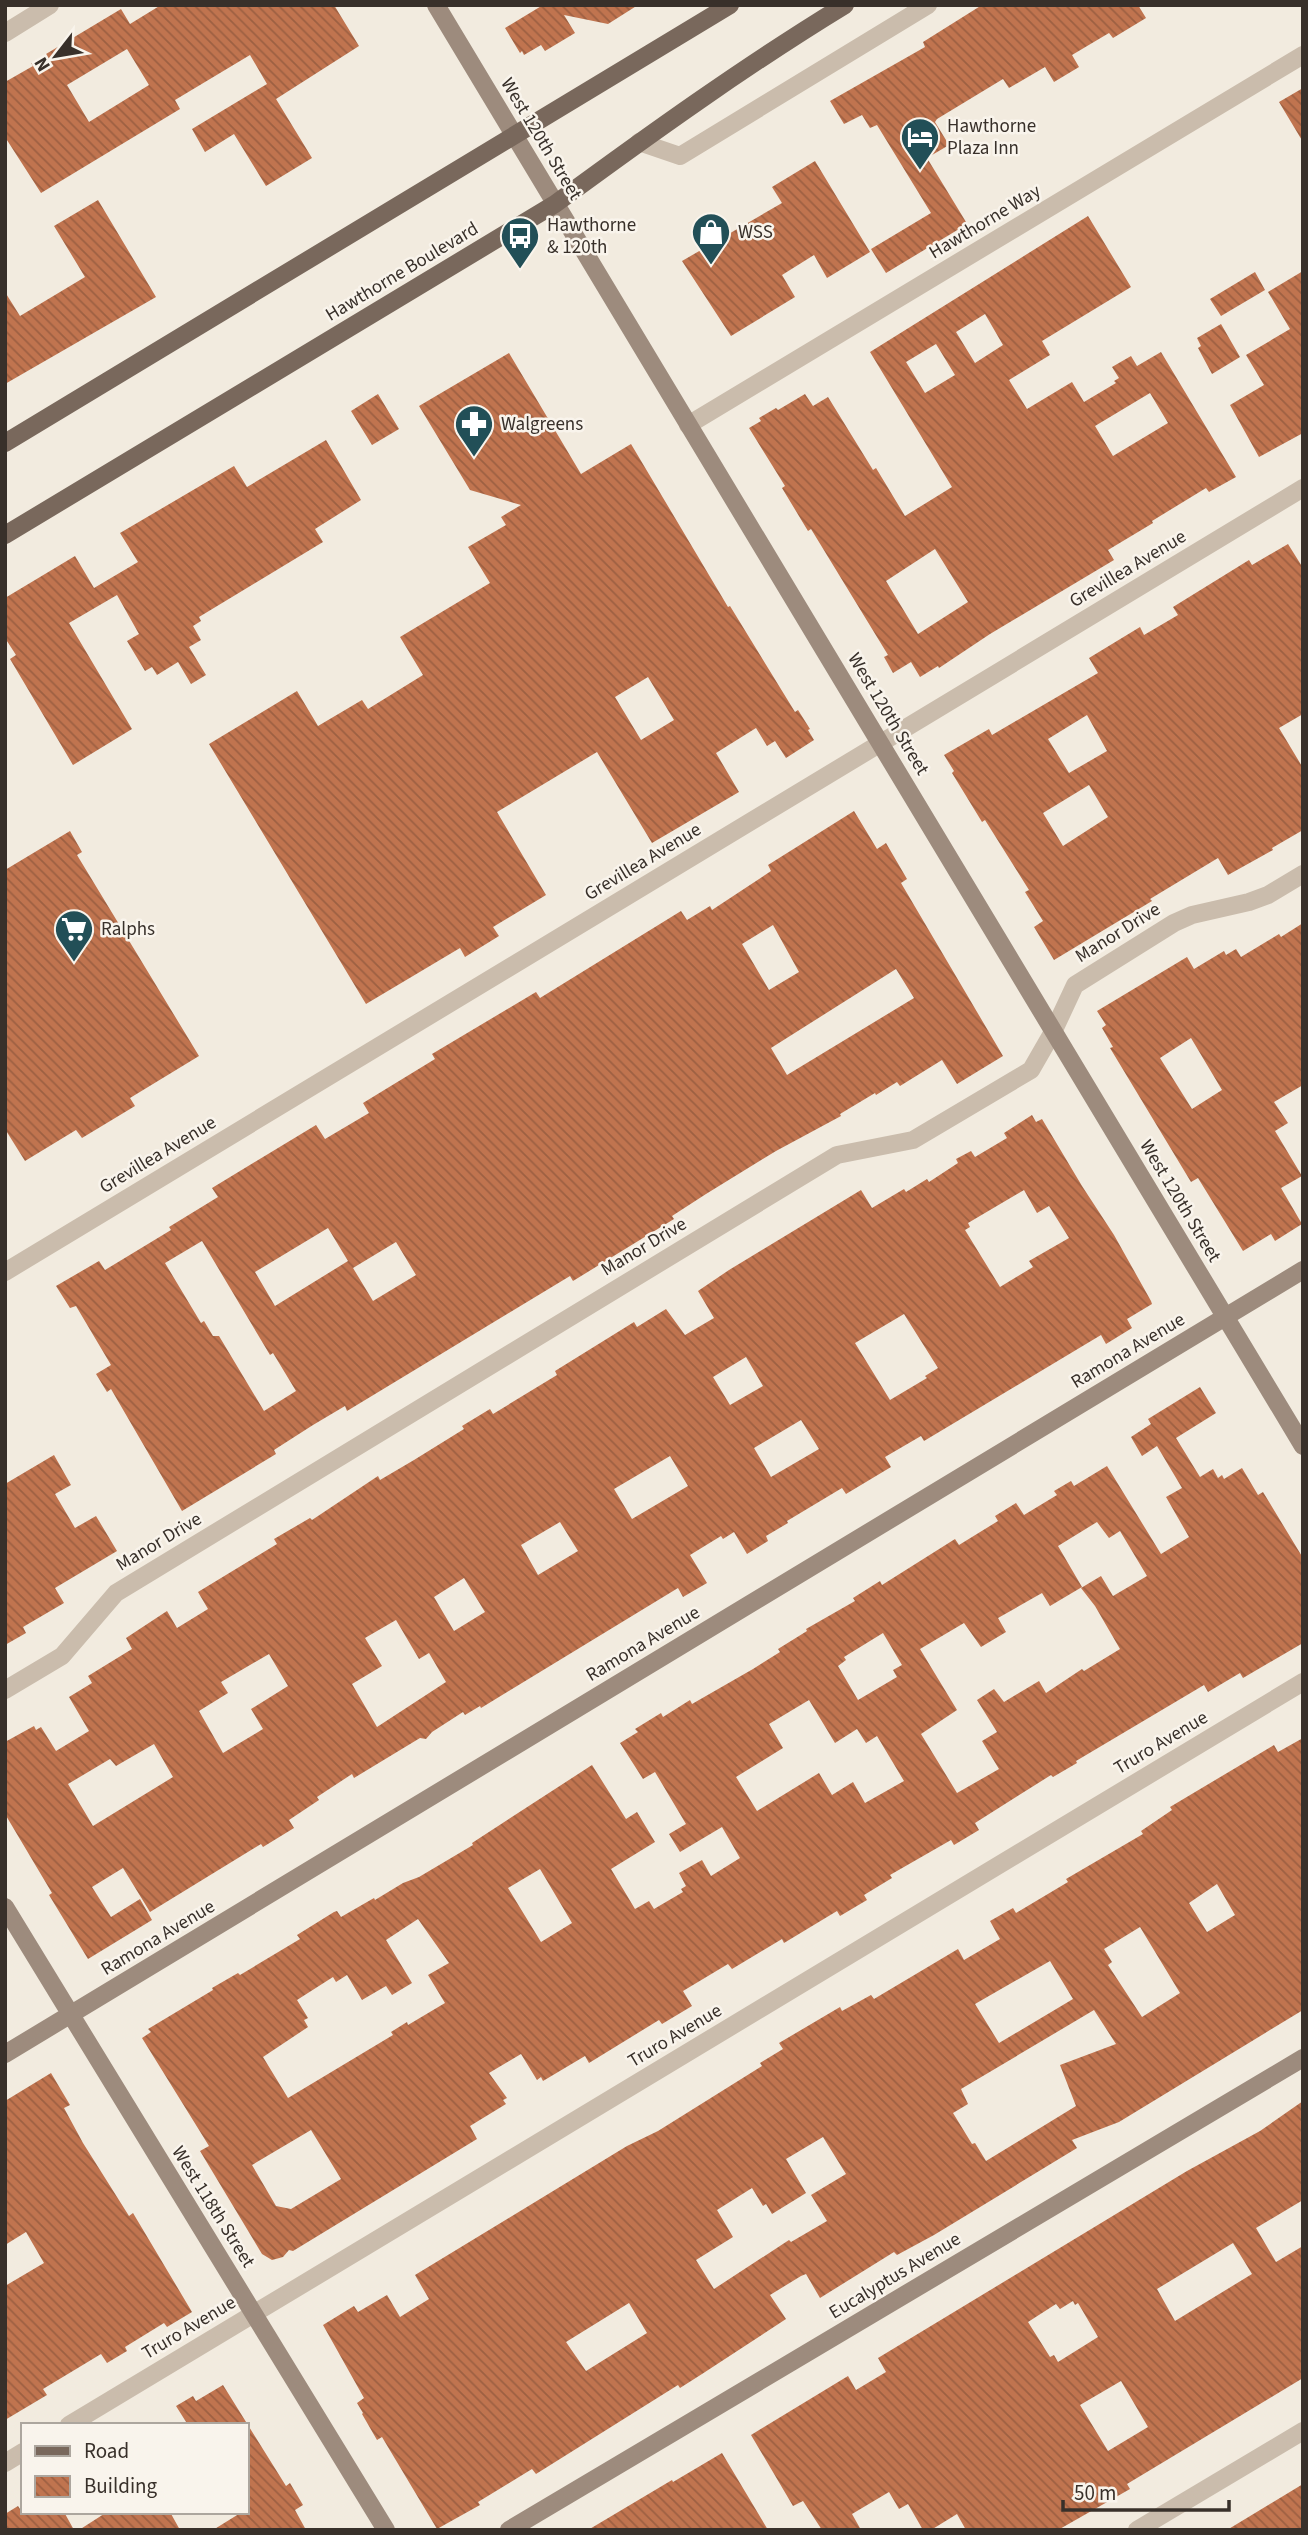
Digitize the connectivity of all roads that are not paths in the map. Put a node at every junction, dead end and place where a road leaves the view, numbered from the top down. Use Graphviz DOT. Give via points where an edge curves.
graph roads {
  1 [pos="50,5"];
  2 [pos="436,5"];
  3 [pos="730,5"];
  4 [pos="845,5"];
  5 [pos="928,5"];
  6 [pos="5,33"];
  7 [pos="1303,55"];
  8 [pos="514,136"];
  9 [pos="639,142"];
  10 [pos="555,204"];
  11 [pos="688,425"];
  12 [pos="5,443"];
  13 [pos="1303,488"];
  14 [pos="5,535"];
  15 [pos="881,744"];
  16 [pos="1303,874"];
  17 [pos="1054,1030"];
  18 [pos="1303,1270"];
  19 [pos="5,1272"];
  20 [pos="1225,1318"];
  21 [pos="1303,1446"];
  22 [pos="1303,1682"];
  23 [pos="5,1690"];
  24 [pos="5,1906"];
  25 [pos="70,2015"];
  26 [pos="5,2054"];
  27 [pos="1303,2058"];
  28 [pos="254,2314"];
  29 [pos="72,2423"];
  30 [pos="1303,2431"];
  31 [pos="21,2453"];
  32 [pos="5,2463"];
  33 [pos="386,2530"];
  34 [pos="509,2530"];
  35 [pos="1137,2530"];
  1 -- 6 [label="street"];
  2 -- 8 [label="street, West 120th Street"];
  3 -- 8 [label="main road"];
  4 -- 9 [label="main road, Hawthorne Boulevard"];
  5 -- 9 [label="street" via="680,156"];
  7 -- 11 [label="street, Hawthorne Way"];
  8 -- 10 [label="street, West 120th Street"];
  8 -- 12 [label="main road"];
  9 -- 10 [label="main road, Hawthorne Boulevard"];
  10 -- 11 [label="street, West 120th Street"];
  10 -- 14 [label="main road, Hawthorne Boulevard"];
  11 -- 15 [label="street, West 120th Street"];
  13 -- 15 [label="street, Grevillea Avenue"];
  15 -- 17 [label="street, West 120th Street"];
  15 -- 19 [label="street, Grevillea Avenue"];
  16 -- 17 [label="street, Manor Drive" via="1268,895 1174,923 1075,985"];
  17 -- 20 [label="street, West 120th Street"];
  17 -- 23 [label="street, Manor Drive" via="1031,1070 913,1140 837,1155 116,1593 62,1656"];
  18 -- 20 [label="street, Ramona Avenue"];
  20 -- 21 [label="street, West 120th Street"];
  20 -- 25 [label="street, Ramona Avenue"];
  22 -- 28 [label="street, Truro Avenue"];
  24 -- 25 [label="street, West 118th Street"];
  25 -- 26 [label="street, Ramona Avenue"];
  25 -- 28 [label="street, West 118th Street"];
  27 -- 34 [label="street, Eucalyptus Avenue"];
  28 -- 29 [label="street, Truro Avenue"];
  28 -- 33 [label="street, West 118th Street"];
  30 -- 35 [label="street"];
  31 -- 32 [label="street"];
}
